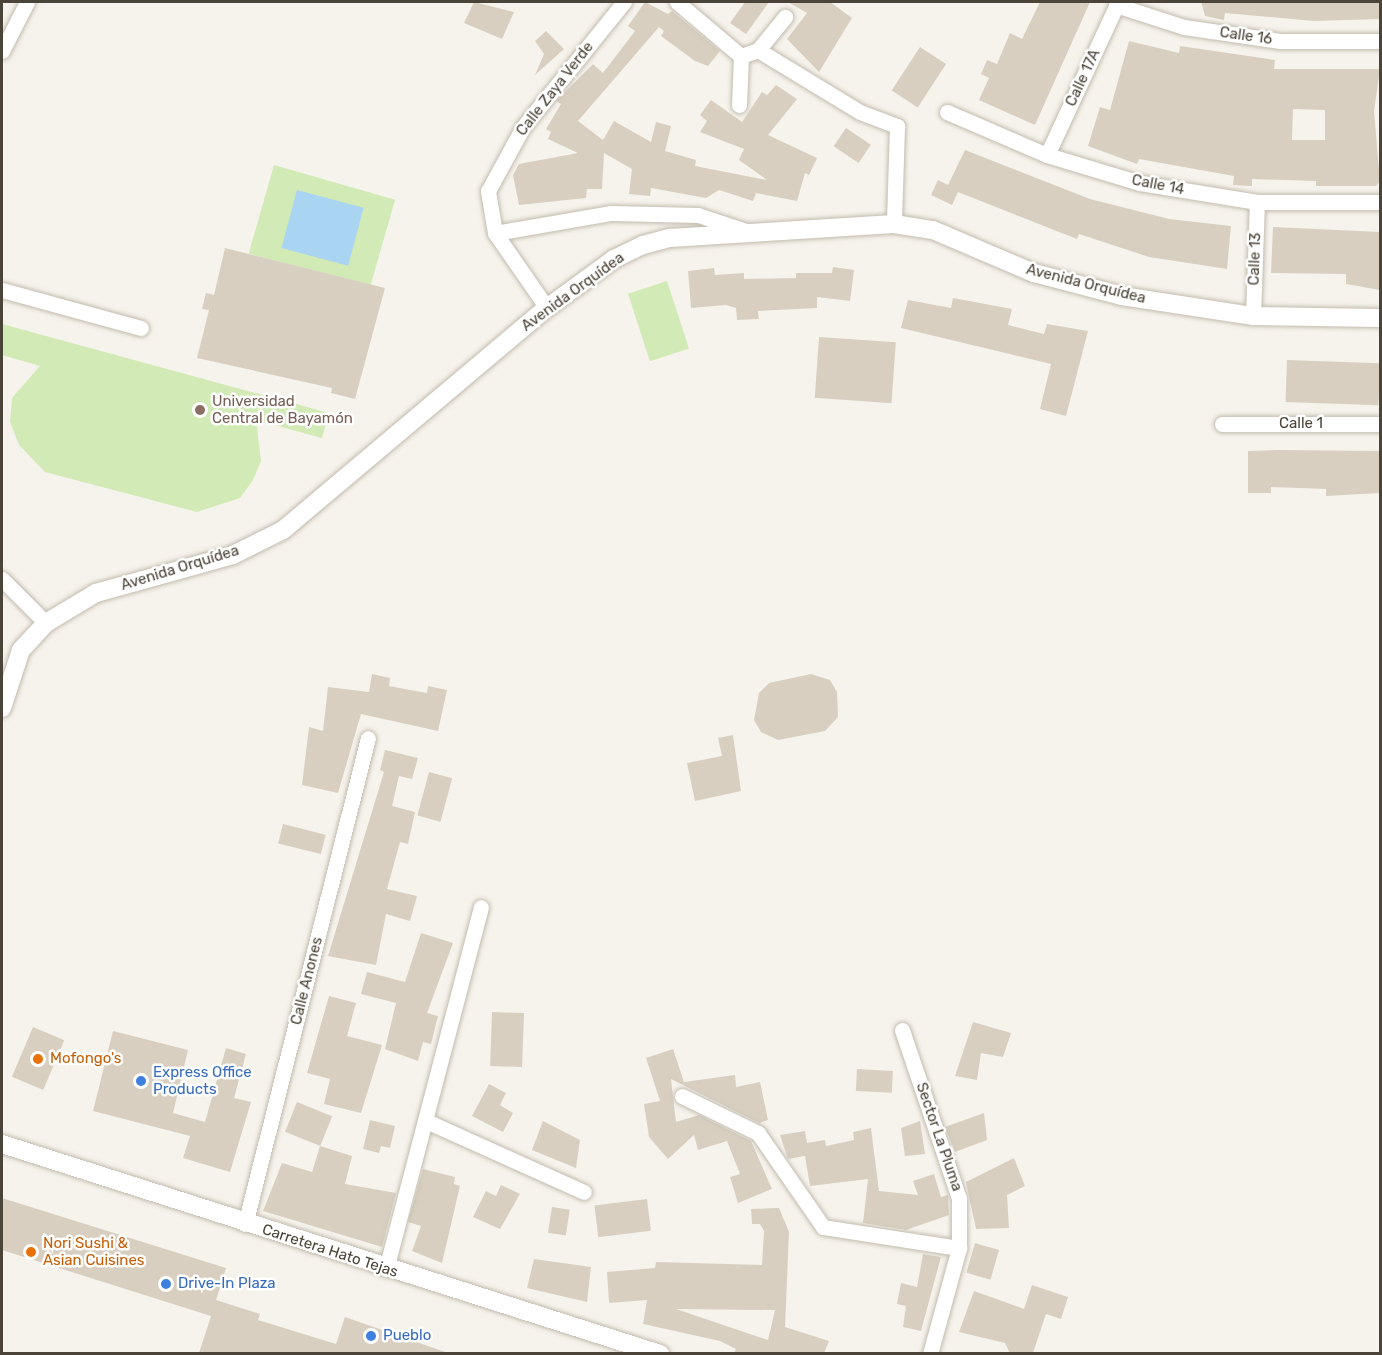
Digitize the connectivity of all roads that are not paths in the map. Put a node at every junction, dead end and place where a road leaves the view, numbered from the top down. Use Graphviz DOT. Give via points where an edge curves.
graph roads {
  1 [pos="27,2"];
  2 [pos="624,2"];
  3 [pos="677,2"];
  4 [pos="1117,3"];
  5 [pos="785,17"];
  6 [pos="1380,41"];
  7 [pos="758,50"];
  8 [pos="2,51"];
  9 [pos="741,56"];
  10 [pos="739,105"];
  11 [pos="947,112"];
  12 [pos="1047,155"];
  13 [pos="1257,202"];
  14 [pos="1380,202"];
  15 [pos="894,224"];
  16 [pos="495,233"];
  17 [pos="752,233"];
  18 [pos="2,290"];
  19 [pos="547,308"];
  20 [pos="1253,316"];
  21 [pos="1380,318"];
  22 [pos="141,328"];
  23 [pos="1222,424"];
  24 [pos="1380,424"];
  25 [pos="2,579"];
  26 [pos="46,623"];
  27 [pos="2,708"];
  28 [pos="368,738"];
  29 [pos="481,907"];
  30 [pos="902,1030"];
  31 [pos="682,1096"];
  32 [pos="426,1121"];
  33 [pos="2,1144"];
  34 [pos="584,1192"];
  35 [pos="246,1224"];
  36 [pos="959,1248"];
  37 [pos="386,1269"];
  38 [pos="660,1353"];
  39 [pos="930,1353"];
  1 -- 8 [label="street"];
  2 -- 16 [label="street, Calle Zaya Verde" via="523,127 488,190"];
  3 -- 9 [label="street"];
  4 -- 6 [label="street, Calle 16" via="1216,32 1280,40"];
  4 -- 12 [label="street, Calle 17A"];
  5 -- 7 [label="street"];
  7 -- 9 [label="street"];
  7 -- 15 [label="street" via="860,112 897,126"];
  9 -- 10 [label="street"];
  11 -- 12 [label="street, Calle 14"];
  12 -- 13 [label="street, Calle 14" via="1140,183"];
  13 -- 14 [label="street, Calle 14"];
  13 -- 20 [label="street, Calle 13"];
  15 -- 17 [label="street, Avenida Orquídea"];
  15 -- 20 [label="street, Avenida Orquídea" via="933,230 1034,273 1122,296"];
  16 -- 17 [label="street" via="611,213 698,215"];
  16 -- 19 [label="street, Calle Zaya Verde"];
  17 -- 19 [label="street, Avenida Orquídea" via="643,245 614,259"];
  18 -- 22 [label="street"];
  19 -- 26 [label="street, Avenida Orquídea" via="283,530 233,555 96,593"];
  20 -- 21 [label="street, Avenida Orquídea"];
  23 -- 24 [label="street, Calle 1"];
  25 -- 26 [label="street"];
  26 -- 27 [label="street, Avenida Orquídea" via="21,650"];
  28 -- 35 [label="street, Calle Anones"];
  29 -- 32 [label="street"];
  30 -- 36 [label="street, Sector La Pluma" via="959,1198"];
  31 -- 36 [label="street" via="758,1133 823,1227"];
  32 -- 34 [label="street"];
  32 -- 37 [label="street"];
  33 -- 35 [label="street, Carretera Hato Tejas"];
  35 -- 37 [label="street, Carretera Hato Tejas"];
  36 -- 39 [label="street, Sector La Pluma"];
  37 -- 38 [label="street, Carretera Hato Tejas"];
}
